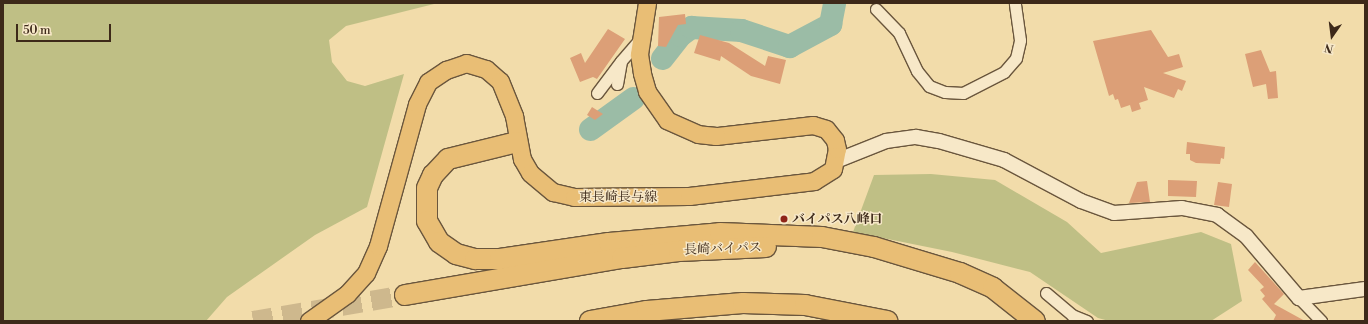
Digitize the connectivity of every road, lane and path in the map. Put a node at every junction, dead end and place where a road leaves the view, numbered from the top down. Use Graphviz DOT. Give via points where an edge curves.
graph roads {
  1 [pos="647,3"];
  2 [pos="1015,3"];
  3 [pos="876,9"];
  4 [pos="642,37"];
  5 [pos="621,61"];
  6 [pos="617,84"];
  7 [pos="597,93"];
  8 [pos="517,142"];
  9 [pos="836,161"];
  10 [pos="650,240"];
  11 [pos="548,270"];
  12 [pos="1365,289"];
  13 [pos="1046,293"];
  14 [pos="406,295"];
  15 [pos="1299,298"];
  16 [pos="682,307"];
  17 [pos="309,321"];
  18 [pos="590,321"];
  19 [pos="642,321"];
  20 [pos="887,321"];
  21 [pos="1031,321"];
  22 [pos="1035,321"];
  23 [pos="1087,321"];
  24 [pos="1321,321"];
  1 -- 4 [label="main road"];
  2 -- 3 [label="street" via="1020,40 1016,58 1004,72 963,93 945,92 929,86 917,72 899,33"];
  4 -- 5 [label="street"];
  4 -- 9 [label="main road" via="639,54 647,91 667,120 698,134 716,136 813,125 826,129 835,140"];
  5 -- 6 [label="street"];
  5 -- 7 [label="street"];
  8 -- 9 [label="main road, 東長崎長与線" via="530,173 554,192 574,197 689,196 784,186 814,181 826,175"];
  8 -- 10 [label="highway" via="448,159 433,175 427,188 427,220 439,242 456,254 475,259 500,259"];
  8 -- 17 [label="main road, 東長崎長与線" via="509,98 500,81 486,69 466,64 446,70 428,82 407,134 378,246 366,273 347,294"];
  9 -- 15 [label="street" via="886,141 916,137 1004,160 1081,201 1114,213 1182,208 1201,210 1217,215 1246,236"];
  10 -- 11 [label="highway"];
  10 -- 22 [label="highway" via="720,233 774,233 874,247 927,261 980,282 993,288"];
  11 -- 14 [label="highway, 長崎バイパス"];
  11 -- 21 [label="highway, 長崎バイパス" via="710,248 776,247 826,252 922,273 962,288"];
  12 -- 15 [label="street"];
  13 -- 23 [label="street" via="1067,311"];
  15 -- 24 [label="street"];
  16 -- 18 [label="highway"];
  16 -- 19 [label="highway"];
  16 -- 20 [label="highway" via="743,303 805,305"];
}
